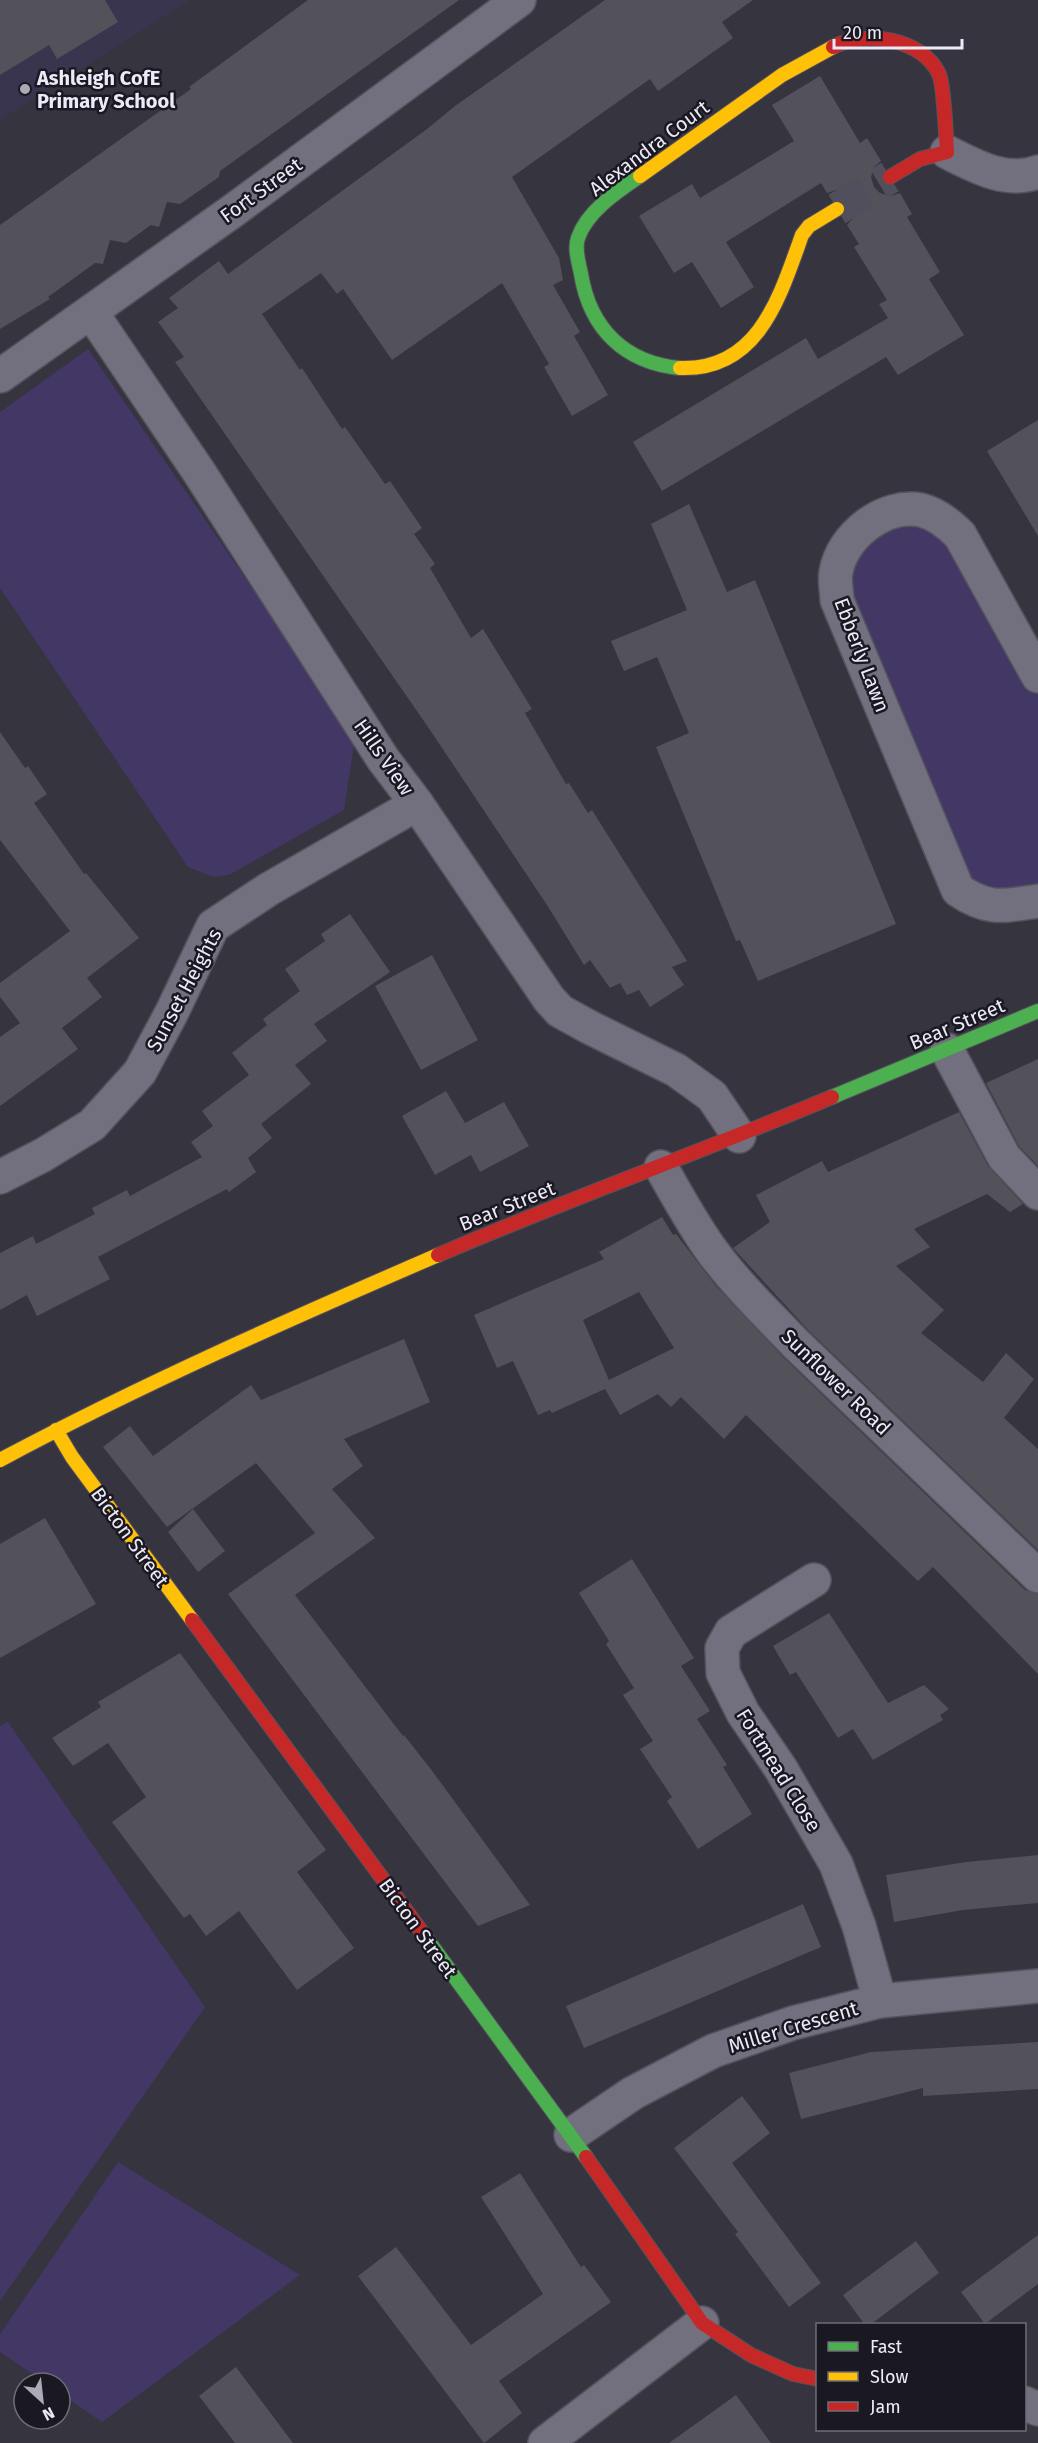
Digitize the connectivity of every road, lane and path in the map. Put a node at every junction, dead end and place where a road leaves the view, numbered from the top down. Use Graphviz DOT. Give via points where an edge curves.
graph roads {
  1 [pos="519,0"];
  2 [pos="947,152"];
  3 [pos="1038,172"];
  4 [pos="890,177"];
  5 [pos="837,209"];
  6 [pos="91,312"];
  7 [pos="0,376"];
  8 [pos="1038,676"];
  9 [pos="417,804"];
  10 [pos="1038,900"];
  11 [pos="1038,1011"];
  12 [pos="947,1050"];
  13 [pos="739,1136"];
  14 [pos="661,1167"];
  15 [pos="0,1177"];
  16 [pos="1038,1193"];
  17 [pos="56,1430"];
  18 [pos="0,1460"];
  19 [pos="1038,1576"];
  20 [pos="814,1580"];
  21 [pos="1038,1986"];
  22 [pos="880,2001"];
  23 [pos="571,2135"];
  24 [pos="702,2323"];
  25 [pos="816,2379"];
  26 [pos="544,2443"];
  1 -- 6 [label="street, Fort Street"];
  2 -- 3 [label="street" via="1010,176"];
  2 -- 4 [label="street" via="920,159"];
  2 -- 5 [label="street, Alexandra Court" via="940,75 928,59 910,46 887,39 843,42 782,75 616,193 592,216 577,241 586,301 606,336 650,364 691,370 720,362 754,339 778,302 802,235 809,226"];
  6 -- 7 [label="street, Fort Street"];
  6 -- 9 [label="street, Hills View" via="383,759"];
  8 -- 10 [label="street, Ebberly Lawn" via="960,535 948,523 922,510 890,514 858,531 846,546 835,574 837,600 958,890 976,902 992,906"];
  9 -- 13 [label="street, Hills View" via="560,1011 676,1070 712,1096"];
  9 -- 15 [label="street, Sunset Heights" via="269,889 213,926 140,1072 92,1125"];
  11 -- 12 [label="street, Bear Street"];
  12 -- 13 [label="street, Bear Street"];
  12 -- 16 [label="street" via="1004,1157"];
  13 -- 14 [label="street, Bear Street"];
  14 -- 17 [label="street, Bear Street" via="507,1225 243,1339"];
  14 -- 19 [label="street, Sunflower Road" via="710,1248 763,1310"];
  17 -- 18 [label="street, Bear Street"];
  17 -- 23 [label="street, Bicton Street" via="186,1614"];
  20 -- 22 [label="street, Fortmead Close" via="731,1632 722,1648 723,1673 743,1713 836,1864"];
  21 -- 22 [label="street, Miller Crescent"];
  22 -- 23 [label="street, Miller Crescent" via="793,2023 713,2051 633,2092"];
  23 -- 24 [label="street, Bicton Street"];
  24 -- 25 [label="street, Bicton Street" via="751,2355 793,2374"];
  24 -- 26 [label="street"];
}
